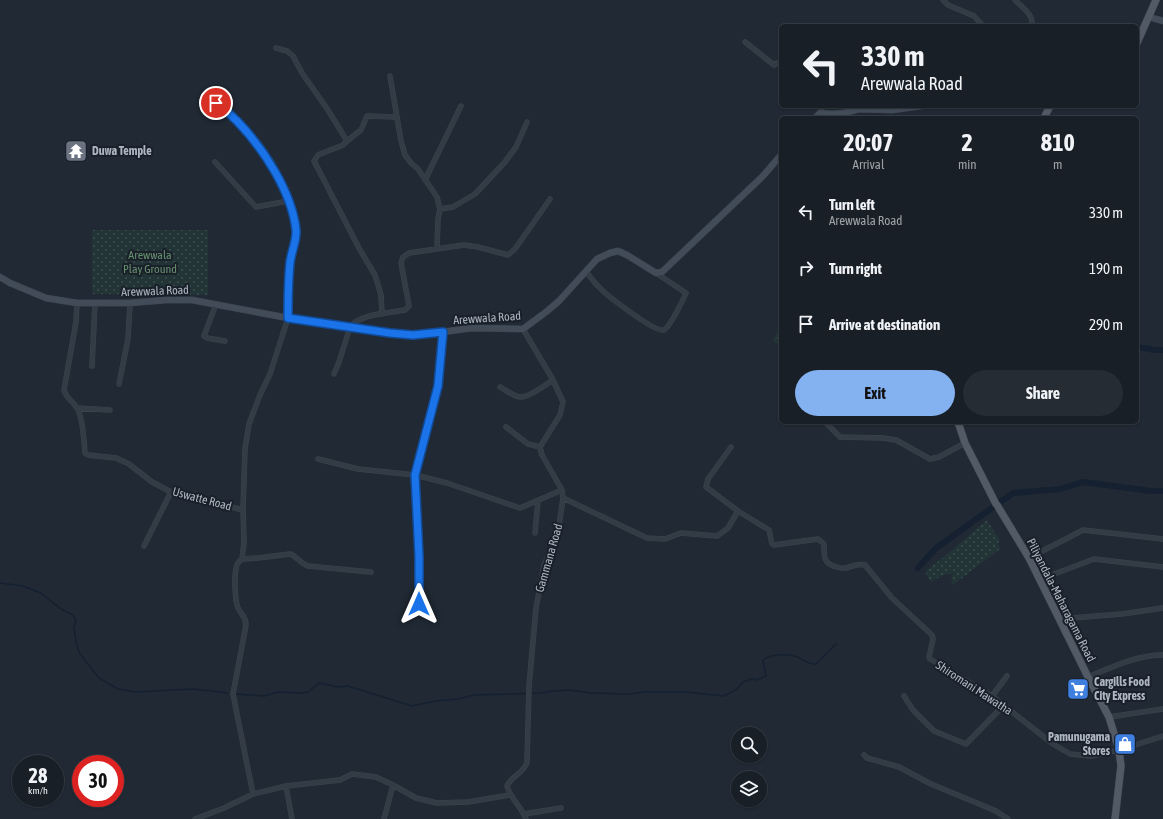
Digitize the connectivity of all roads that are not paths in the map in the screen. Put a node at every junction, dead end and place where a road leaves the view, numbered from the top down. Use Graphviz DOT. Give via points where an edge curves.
graph roads {
  1 [pos="943,0"];
  2 [pos="1015,0"];
  3 [pos="1156,0"];
  4 [pos="1149,17"];
  5 [pos="1163,20"];
  6 [pos="981,24"];
  7 [pos="1033,24"];
  8 [pos="1139,39"];
  9 [pos="745,42"];
  10 [pos="276,48"];
  11 [pos="779,62"];
  12 [pos="390,76"];
  13 [pos="202,100"];
  14 [pos="461,106"];
  15 [pos="821,108"];
  16 [pos="906,108"];
  17 [pos="820,113"];
  18 [pos="817,116"];
  19 [pos="397,117"];
  20 [pos="527,122"];
  21 [pos="347,141"];
  22 [pos="779,157"];
  23 [pos="215,162"];
  24 [pos="425,180"];
  25 [pos="550,199"];
  26 [pos="288,201"];
  27 [pos="440,209"];
  28 [pos="437,249"];
  29 [pos="586,272"];
  30 [pos="656,273"];
  31 [pos="0,277"];
  32 [pos="77,302"];
  33 [pos="94,303"];
  34 [pos="130,303"];
  35 [pos="216,304"];
  36 [pos="382,314"];
  37 [pos="288,318"];
  38 [pos="350,328"];
  39 [pos="523,329"];
  40 [pos="443,332"];
  41 [pos="225,341"];
  42 [pos="92,366"];
  43 [pos="334,374"];
  44 [pos="553,380"];
  45 [pos="120,384"];
  46 [pos="500,387"];
  47 [pos="77,408"];
  48 [pos="110,410"];
  49 [pos="827,424"];
  50 [pos="959,424"];
  51 [pos="506,427"];
  52 [pos="964,443"];
  53 [pos="540,447"];
  54 [pos="731,447"];
  55 [pos="318,459"];
  56 [pos="415,475"];
  57 [pos="562,490"];
  58 [pos="171,492"];
  59 [pos="563,498"];
  60 [pos="538,501"];
  61 [pos="243,510"];
  62 [pos="738,511"];
  63 [pos="535,533"];
  64 [pos="1163,539"];
  65 [pos="144,546"];
  66 [pos="1030,558"];
  67 [pos="242,559"];
  68 [pos="1163,567"];
  69 [pos="371,572"];
  70 [pos="1040,579"];
  71 [pos="419,604"];
  72 [pos="1163,608"];
  73 [pos="1059,619"];
  74 [pos="1163,655"];
  75 [pos="1007,676"];
  76 [pos="1088,677"];
  77 [pos="904,696"];
  78 [pos="992,696"];
  79 [pos="1004,705"];
  80 [pos="1163,709"];
  81 [pos="1109,717"];
  82 [pos="1163,736"];
  83 [pos="1119,750"];
  84 [pos="864,755"];
  85 [pos="393,785"];
  86 [pos="286,786"];
  87 [pos="253,794"];
  88 [pos="510,795"];
  89 [pos="561,808"];
  90 [pos="525,816"];
  91 [pos="195,819"];
  92 [pos="292,819"];
  93 [pos="384,819"];
  94 [pos="1007,819"];
  95 [pos="1115,819"];
  1 -- 6 [label="street" via="948,5 974,16"];
  2 -- 7 [label="street" via="1031,17"];
  3 -- 4 [label="main road"];
  4 -- 5 [label="street"];
  4 -- 8 [label="main road"];
  9 -- 11 [label="street" via="774,65"];
  10 -- 21 [label="street" via="293,56"];
  12 -- 19 [label="street"];
  13 -- 26 [label="street" via="222,106 248,133 263,152"];
  14 -- 24 [label="street"];
  15 -- 17 [label="street"];
  16 -- 17 [label="street"];
  17 -- 18 [label="street"];
  19 -- 21 [label="street" via="367,116 361,130"];
  19 -- 24 [label="street" via="405,155"];
  20 -- 27 [label="street" via="506,162 474,194 453,207"];
  21 -- 36 [label="street" via="318,155 314,161 375,274 381,295"];
  22 -- 30 [label="street" via="763,176 662,272"];
  23 -- 26 [label="street" via="256,207"];
  24 -- 27 [label="street" via="437,197"];
  25 -- 28 [label="street" via="508,256 478,247"];
  26 -- 37 [label="street" via="296,228 290,262"];
  27 -- 28 [label="street"];
  28 -- 36 [label="street" via="409,253 403,257 401,264 408,306 405,310"];
  29 -- 30 [label="street, Arewwala Road" via="602,257 618,252"];
  29 -- 30 [label="street" via="598,287 628,311 656,329 665,330 686,293"];
  29 -- 39 [label="street, Arewwala Road" via="546,312"];
  31 -- 32 [label="street, Arewwala Road" via="46,298"];
  32 -- 33 [label="street, Arewwala Road"];
  32 -- 47 [label="street, Uswatte Road" via="64,390 66,397"];
  33 -- 34 [label="street, Arewwala Road"];
  33 -- 42 [label="street"];
  34 -- 35 [label="street, Arewwala Road" via="192,300"];
  34 -- 45 [label="street" via="128,339"];
  35 -- 37 [label="street, Arewwala Road"];
  35 -- 41 [label="street" via="204,336"];
  36 -- 38 [label="street" via="360,319"];
  37 -- 38 [label="street, Arewwala Road"];
  37 -- 61 [label="street" via="270,374 249,424 245,449"];
  38 -- 40 [label="street, Arewwala Road" via="413,335"];
  38 -- 43 [label="street"];
  39 -- 40 [label="street, Arewwala Road" via="472,328"];
  39 -- 44 [label="street"];
  40 -- 56 [label="street" via="438,386"];
  44 -- 46 [label="street" via="522,398"];
  44 -- 53 [label="street" via="563,402 560,415"];
  47 -- 48 [label="street"];
  47 -- 58 [label="street, Uswatte Road" via="81,416 85,453 116,458"];
  49 -- 52 [label="street" via="840,436 896,440 930,459 939,457"];
  50 -- 52 [label="main road, Piliyandala-Maharagama Road"];
  51 -- 53 [label="street" via="528,444"];
  52 -- 66 [label="main road, Piliyandala-Maharagama Road" via="996,505"];
  53 -- 57 [label="street, Gammana Road"];
  54 -- 62 [label="street, Shiromani Mawatha" via="708,479 706,487"];
  55 -- 56 [label="street" via="358,469"];
  56 -- 60 [label="street" via="520,508"];
  56 -- 71 [label="street"];
  57 -- 59 [label="street, Gammana Road"];
  57 -- 60 [label="street"];
  58 -- 61 [label="street, Uswatte Road"];
  58 -- 65 [label="street"];
  59 -- 62 [label="street" via="647,538 659,539 681,533 717,536 728,528"];
  59 -- 88 [label="street, Gammana Road" via="560,526 544,565 536,608 529,694 527,763 525,769 510,782"];
  60 -- 63 [label="street"];
  61 -- 67 [label="street, Uswatte Road"];
  62 -- 78 [label="street, Shiromani Mawatha" via="769,530 774,546 818,539 824,544 824,557 831,566 844,569 860,563 865,564 892,598 932,635 934,639 928,657"];
  64 -- 66 [label="street" via="1083,530"];
  66 -- 70 [label="main road, Piliyandala-Maharagama Road"];
  67 -- 69 [label="street" via="293,554 308,566"];
  67 -- 87 [label="street, Uswatte Road" via="236,570 235,597 238,608 246,619 246,625 233,694"];
  68 -- 70 [label="street" via="1094,559"];
  70 -- 73 [label="main road, Piliyandala-Maharagama Road"];
  72 -- 73 [label="street"];
  73 -- 76 [label="main road, Piliyandala-Maharagama Road"];
  74 -- 76 [label="street" via="1152,655 1118,664"];
  75 -- 78 [label="street"];
  76 -- 81 [label="main road, Piliyandala-Maharagama Road"];
  77 -- 79 [label="street" via="913,710 934,731 966,744"];
  78 -- 79 [label="street, Shiromani Mawatha"];
  79 -- 83 [label="street, Shiromani Mawatha" via="1053,744 1070,754 1091,756"];
  80 -- 81 [label="street"];
  81 -- 83 [label="main road, Piliyandala-Maharagama Road"];
  82 -- 83 [label="street, Shiromani Mawatha"];
  83 -- 95 [label="main road, Piliyandala-Maharagama Road" via="1121,766"];
  84 -- 94 [label="street" via="899,767 931,784 996,811"];
  85 -- 86 [label="street" via="376,777 352,774 340,780"];
  85 -- 88 [label="street" via="416,798 437,803 468,802"];
  85 -- 93 [label="street"];
  86 -- 87 [label="street"];
  86 -- 92 [label="street"];
  87 -- 91 [label="street"];
  88 -- 90 [label="street"];
  89 -- 90 [label="street"];
}
